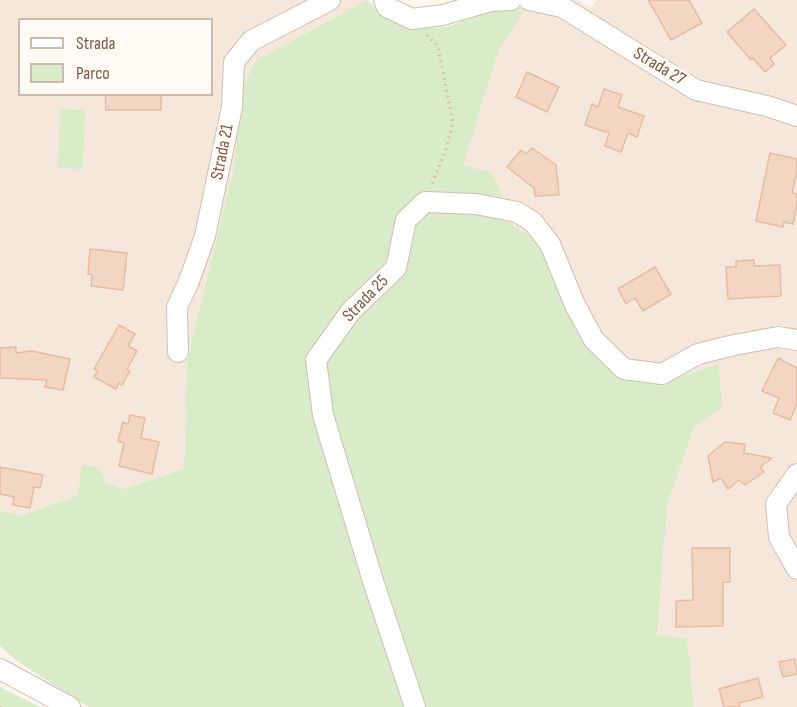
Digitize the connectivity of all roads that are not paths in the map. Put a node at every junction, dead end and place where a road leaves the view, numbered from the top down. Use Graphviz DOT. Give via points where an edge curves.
graph roads {
  1 [pos="330,0"];
  2 [pos="384,0"];
  3 [pos="511,0"];
  4 [pos="529,0"];
  5 [pos="797,116"];
  6 [pos="797,340"];
  7 [pos="178,352"];
  8 [pos="797,474"];
  9 [pos="797,569"];
  10 [pos="0,669"];
  11 [pos="70,707"];
  12 [pos="415,707"];
  1 -- 7 [label="street, Strada 21" via="251,41 234,62 232,107 205,236 177,307"];
  2 -- 3 [label="street" via="387,7 412,19"];
  4 -- 5 [label="street, Strada 27" via="562,7 696,90 767,105"];
  6 -- 12 [label="street, Strada 25" via="778,337 698,354 662,374 624,369 594,340 550,244 533,222 517,212 476,204 425,202 406,220 396,268 351,311 316,360 323,415"];
  8 -- 9 [label="street" via="776,504 779,537"];
  10 -- 11 [label="street"];
}
